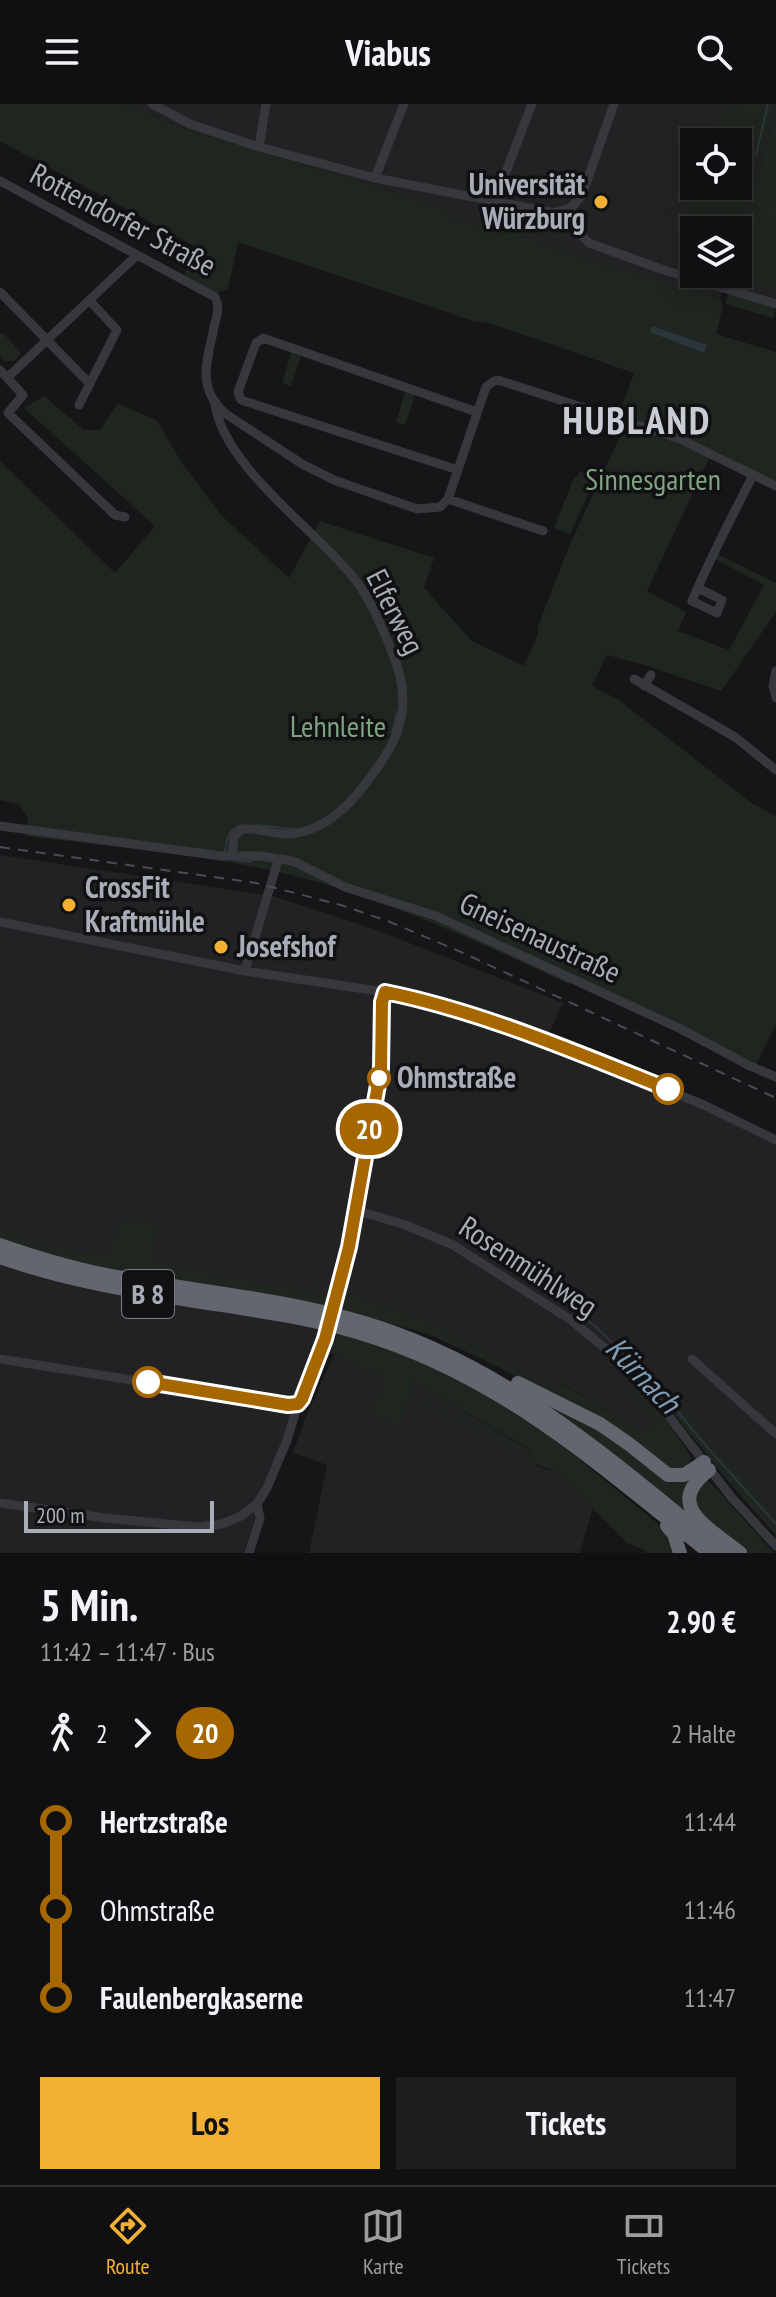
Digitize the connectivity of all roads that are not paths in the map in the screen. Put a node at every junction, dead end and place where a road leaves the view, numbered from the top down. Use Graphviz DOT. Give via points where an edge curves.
graph roads {
  1 [pos="152,104"];
  2 [pos="266,104"];
  3 [pos="404,104"];
  4 [pos="532,104"];
  5 [pos="614,104"];
  6 [pos="259,147"];
  7 [pos="375,178"];
  8 [pos="0,181"];
  9 [pos="494,203"];
  10 [pos="567,210"];
  11 [pos="137,255"];
  12 [pos="0,292"];
  13 [pos="89,300"];
  14 [pos="776,304"];
  15 [pos="47,341"];
  16 [pos="4,374"];
  17 [pos="90,384"];
  18 [pos="215,404"];
  19 [pos="79,405"];
  20 [pos="477,412"];
  21 [pos="4,416"];
  22 [pos="458,470"];
  23 [pos="753,475"];
  24 [pos="776,486"];
  25 [pos="448,499"];
  26 [pos="125,517"];
  27 [pos="543,531"];
  28 [pos="698,588"];
  29 [pos="776,671"];
  30 [pos="651,675"];
  31 [pos="634,679"];
  32 [pos="644,686"];
  33 [pos="776,698"];
  34 [pos="776,770"];
  35 [pos="0,826"];
  36 [pos="232,856"];
  37 [pos="278,860"];
  38 [pos="0,922"];
  39 [pos="245,971"];
  40 [pos="385,992"];
  41 [pos="776,1077"];
  42 [pos="776,1140"];
  43 [pos="355,1210"];
  44 [pos="1,1250"];
  45 [pos="358,1327"];
  46 [pos="0,1359"];
  47 [pos="692,1359"];
  48 [pos="473,1366"];
  49 [pos="298,1404"];
  50 [pos="776,1434"];
  51 [pos="706,1466"];
  52 [pos="0,1503"];
  53 [pos="257,1504"];
  54 [pos="658,1512"];
  55 [pos="776,1546"];
  56 [pos="249,1553"];
  57 [pos="680,1553"];
  58 [pos="710,1553"];
  59 [pos="726,1553"];
  60 [pos="740,1553"];
  1 -- 6 [label="street"];
  2 -- 6 [label="street"];
  3 -- 7 [label="street"];
  4 -- 9 [label="street"];
  5 -- 10 [label="street" via="582,195"];
  6 -- 7 [label="street"];
  7 -- 9 [label="street"];
  8 -- 11 [label="street, Rottendorfer Straße"];
  9 -- 10 [label="street" via="547,213"];
  10 -- 14 [label="street" via="589,243"];
  11 -- 13 [label="street"];
  11 -- 18 [label="street, Rottendorfer Straße" via="215,297 218,310 206,378"];
  12 -- 15 [label="street"];
  13 -- 15 [label="street"];
  13 -- 17 [label="street" via="117,330"];
  15 -- 16 [label="street"];
  15 -- 17 [label="street"];
  16 -- 21 [label="street" via="23,395"];
  17 -- 19 [label="street"];
  18 -- 25 [label="street" via="334,480 417,509 440,507"];
  18 -- 36 [label="street, Elferweg" via="222,430 246,465 360,586 404,685 390,749 345,807 305,831 242,829 234,836"];
  20 -- 22 [label="street"];
  20 -- 22 [label="street" via="263,338 256,343 238,392 241,400"];
  20 -- 23 [label="street" via="486,387 498,380 680,439"];
  21 -- 26 [label="street" via="115,515"];
  22 -- 25 [label="street"];
  23 -- 24 [label="street"];
  23 -- 28 [label="street"];
  25 -- 27 [label="street"];
  29 -- 33 [label="street"];
  30 -- 32 [label="street"];
  31 -- 32 [label="street"];
  32 -- 34 [label="street" via="735,737"];
  35 -- 36 [label="street"];
  36 -- 37 [label="street"];
  37 -- 39 [label="street"];
  37 -- 41 [label="street, Gneisenaustraße" via="293,861 345,887 436,916"];
  38 -- 39 [label="street"];
  39 -- 40 [label="street"];
  40 -- 42 [label="street" via="458,1010 552,1044"];
  40 -- 43 [label="street" via="381,1068"];
  43 -- 49 [label="street" via="325,1339"];
  43 -- 51 [label="street, Rosenmühlweg" via="453,1245 571,1320 641,1384"];
  44 -- 45 [label="highway, B 8" via="39,1270 97,1284 298,1313"];
  45 -- 48 [label="highway, B 8" via="418,1342"];
  45 -- 54 [label="highway, B 8" via="501,1395"];
  46 -- 49 [label="street"];
  47 -- 50 [label="street"];
  48 -- 51 [label="highway, B 8" via="600,1424 668,1475"];
  48 -- 59 [label="highway, B 8" via="561,1421"];
  49 -- 53 [label="street"];
  51 -- 55 [label="street, Rosenmühlweg"];
  51 -- 60 [label="highway" via="692,1487 689,1506"];
  52 -- 53 [label="street" via="198,1527 222,1524"];
  53 -- 56 [label="street" via="260,1518"];
  54 -- 57 [label="highway, B 8"];
  54 -- 58 [label="highway, B 8"];
}
